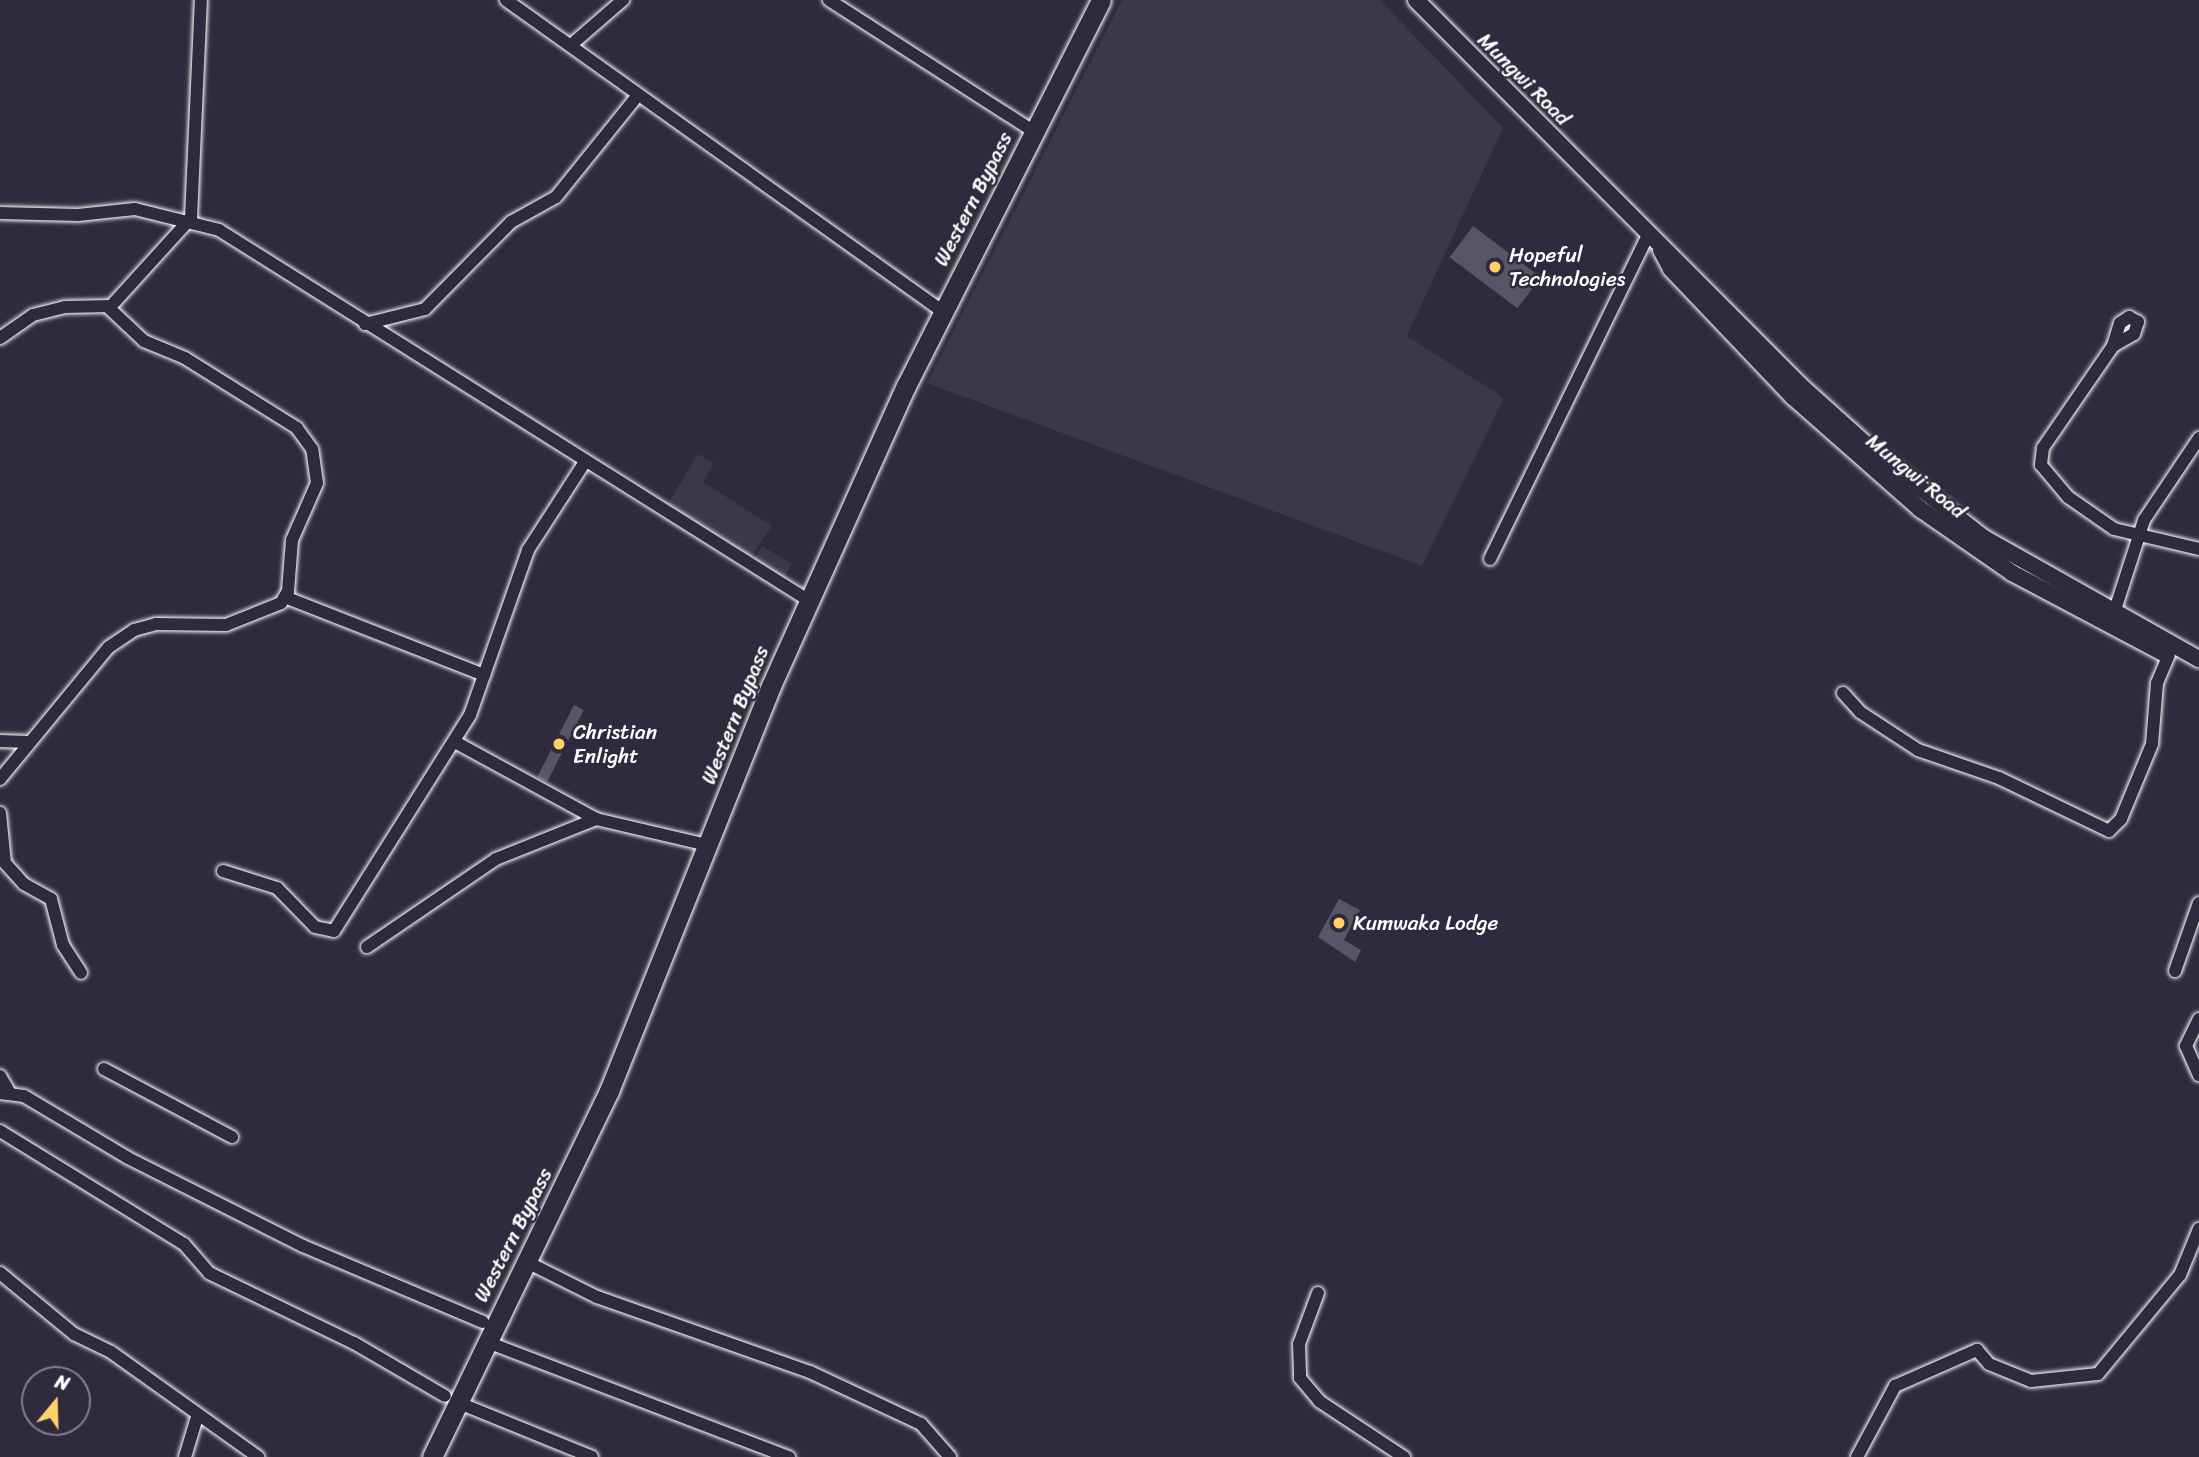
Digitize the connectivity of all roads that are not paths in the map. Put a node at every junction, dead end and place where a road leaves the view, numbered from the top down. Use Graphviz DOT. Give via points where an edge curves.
graph roads {
  1 [pos="201,0"];
  2 [pos="506,0"];
  3 [pos="623,0"];
  4 [pos="829,0"];
  5 [pos="1101,0"];
  6 [pos="1416,0"];
  7 [pos="571,45"];
  8 [pos="638,95"];
  9 [pos="1033,131"];
  10 [pos="0,213"];
  11 [pos="190,219"];
  12 [pos="1648,235"];
  13 [pos="1660,247"];
  14 [pos="108,307"];
  15 [pos="942,311"];
  16 [pos="365,324"];
  17 [pos="0,338"];
  18 [pos="2113,346"];
  19 [pos="2199,438"];
  20 [pos="585,462"];
  21 [pos="2137,535"];
  22 [pos="2199,550"];
  23 [pos="1490,559"];
  24 [pos="285,597"];
  25 [pos="808,600"];
  26 [pos="2114,613"];
  27 [pos="2169,655"];
  28 [pos="2199,659"];
  29 [pos="2199,670"];
  30 [pos="484,675"];
  31 [pos="1843,693"];
  32 [pos="0,741"];
  33 [pos="27,742"];
  34 [pos="455,742"];
  35 [pos="0,779"];
  36 [pos="0,813"];
  37 [pos="596,819"];
  38 [pos="707,845"];
  39 [pos="223,871"];
  40 [pos="2199,903"];
  41 [pos="367,947"];
  42 [pos="2175,971"];
  43 [pos="81,973"];
  44 [pos="2199,1019"];
  45 [pos="104,1069"];
  46 [pos="2199,1075"];
  47 [pos="0,1076"];
  48 [pos="5,1093"];
  49 [pos="0,1131"];
  50 [pos="232,1137"];
  51 [pos="2199,1228"];
  52 [pos="534,1266"];
  53 [pos="0,1273"];
  54 [pos="1318,1293"];
  55 [pos="482,1322"];
  56 [pos="495,1345"];
  57 [pos="445,1396"];
  58 [pos="464,1405"];
  59 [pos="197,1417"];
  60 [pos="185,1457"];
  61 [pos="258,1457"];
  62 [pos="432,1457"];
  63 [pos="592,1457"];
  64 [pos="789,1457"];
  65 [pos="950,1457"];
  66 [pos="1404,1457"];
  67 [pos="1857,1457"];
  1 -- 11 [label="street"];
  2 -- 7 [label="street"];
  3 -- 7 [label="street"];
  4 -- 9 [label="street"];
  5 -- 9 [label="main road, Western Bypass"];
  6 -- 12 [label="main road, Mungwi Road"];
  7 -- 8 [label="street"];
  8 -- 15 [label="street"];
  8 -- 16 [label="street" via="556,197 511,222 425,309"];
  9 -- 15 [label="main road, Western Bypass"];
  10 -- 11 [label="street" via="78,215 135,209"];
  11 -- 14 [label="street"];
  11 -- 16 [label="street" via="219,230"];
  12 -- 13 [label="main road, Mungwi Road"];
  12 -- 23 [label="street"];
  13 -- 26 [label="main road, Mungwi Road" via="1801,386 1930,497 1984,538"];
  13 -- 27 [label="main road, Mungwi Road" via="1671,269 1793,397 1920,509 2012,573"];
  14 -- 17 [label="street" via="85,304 33,315"];
  14 -- 24 [label="street" via="144,341 185,358 305,436 318,467 317,484 292,540"];
  15 -- 25 [label="main road, Western Bypass"];
  16 -- 20 [label="street"];
  18 -- 21 [label="street" via="2040,460 2068,497 2114,529"];
  19 -- 21 [label="street"];
  20 -- 25 [label="street"];
  20 -- 30 [label="street" via="528,550"];
  21 -- 22 [label="street"];
  21 -- 26 [label="street"];
  24 -- 30 [label="street"];
  24 -- 33 [label="street" via="226,625 156,624 134,630 108,647"];
  25 -- 38 [label="main road, Western Bypass"];
  26 -- 28 [label="main road, Mungwi Road"];
  27 -- 29 [label="main road, Mungwi Road"];
  27 -- 31 [label="street" via="2157,683 2152,744 2121,819 2109,831 1999,778 1918,750 1860,712"];
  30 -- 34 [label="street"];
  32 -- 33 [label="street"];
  33 -- 35 [label="street"];
  34 -- 37 [label="street"];
  34 -- 39 [label="street" via="334,931 315,927 277,888"];
  36 -- 43 [label="street" via="5,863 24,884 51,899 63,945"];
  37 -- 38 [label="street"];
  37 -- 41 [label="street" via="496,859"];
  38 -- 62 [label="main road, Western Bypass" via="609,1091"];
  40 -- 42 [label="street"];
  44 -- 46 [label="street" via="2186,1046"];
  45 -- 50 [label="street"];
  47 -- 48 [label="street"];
  48 -- 55 [label="street" via="303,1246"];
  49 -- 57 [label="street" via="184,1244 209,1273 354,1343"];
  51 -- 67 [label="street" via="2180,1275 2098,1374 2031,1381 1989,1364 1977,1350 1895,1386"];
  52 -- 65 [label="street" via="597,1297 810,1372 921,1424"];
  53 -- 59 [label="street" via="74,1334 111,1352"];
  54 -- 66 [label="street" via="1298,1352 1300,1378 1319,1401"];
  56 -- 64 [label="street"];
  58 -- 63 [label="street"];
  59 -- 60 [label="street"];
  59 -- 61 [label="street"];
}
